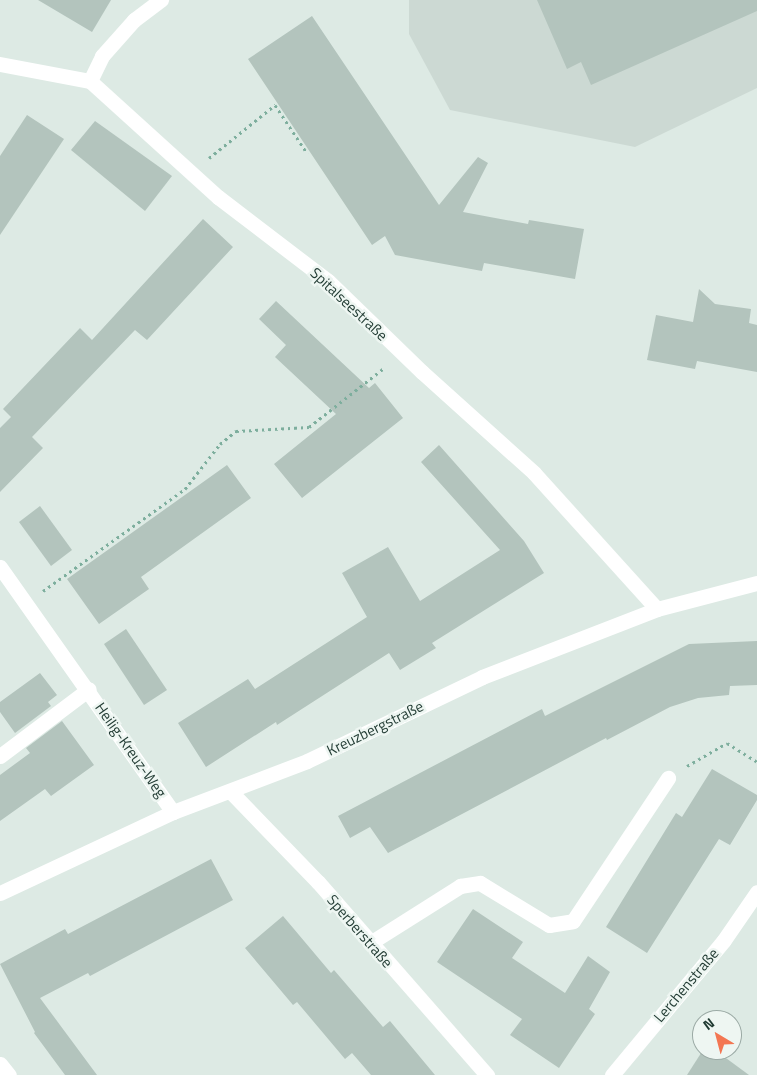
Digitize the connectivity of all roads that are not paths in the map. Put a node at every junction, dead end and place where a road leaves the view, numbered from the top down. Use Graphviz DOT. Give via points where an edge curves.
graph roads {
  1 [pos="161,0"];
  2 [pos="0,64"];
  3 [pos="90,81"];
  4 [pos="0,567"];
  5 [pos="757,583"];
  6 [pos="657,609"];
  7 [pos="89,689"];
  8 [pos="0,756"];
  9 [pos="668,778"];
  10 [pos="230,791"];
  11 [pos="173,812"];
  12 [pos="757,892"];
  13 [pos="0,894"];
  14 [pos="370,943"];
  15 [pos="0,1064"];
  16 [pos="9,1075"];
  17 [pos="486,1075"];
  18 [pos="612,1075"];
  1 -- 3 [label="street" via="128,27 102,56"];
  2 -- 3 [label="street"];
  3 -- 6 [label="street, Spitalseestraße" via="218,197 328,282 534,473"];
  4 -- 7 [label="street, Heilig-Kreuz-Weg"];
  5 -- 6 [label="street, Kreuzbergstraße"];
  6 -- 10 [label="street, Kreuzbergstraße" via="482,676 307,761"];
  7 -- 8 [label="street, Heilig-Kreuz-Weg"];
  7 -- 11 [label="street, Heilig-Kreuz-Weg"];
  9 -- 14 [label="street" via="573,921 549,924 480,883 460,886"];
  10 -- 11 [label="street, Kreuzbergstraße"];
  10 -- 14 [label="street, Sperberstraße" via="318,882"];
  11 -- 13 [label="street, Kreuzbergstraße"];
  12 -- 18 [label="street, Lerchenstraße" via="724,940"];
  14 -- 17 [label="street, Sperberstraße"];
  15 -- 16 [label="street"];
}
